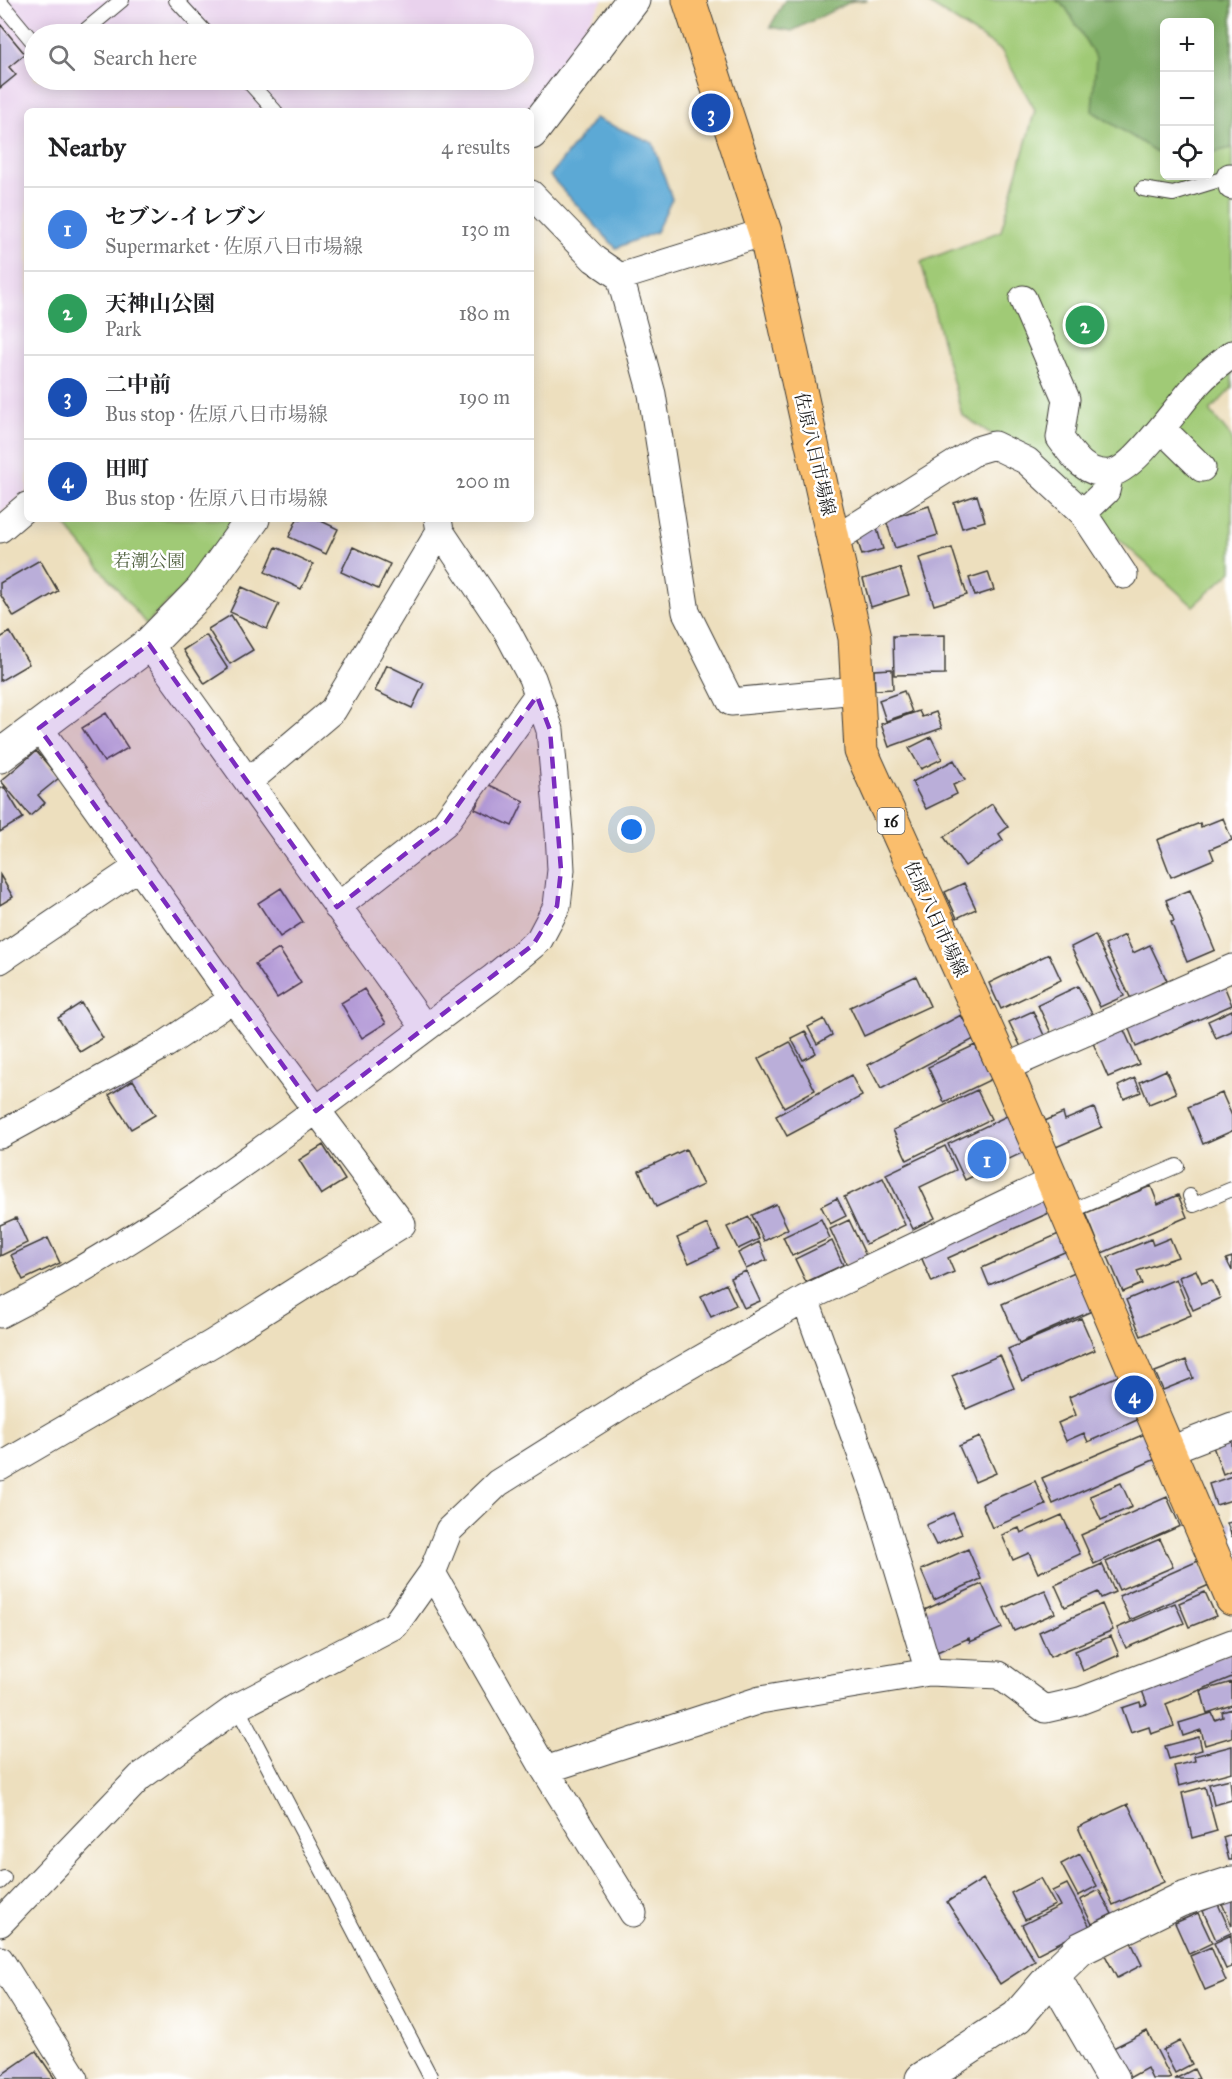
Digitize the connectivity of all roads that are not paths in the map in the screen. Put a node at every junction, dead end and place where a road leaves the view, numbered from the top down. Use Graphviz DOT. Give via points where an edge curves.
graph roads {
  1 [pos="122,0"];
  2 [pos="176,0"];
  3 [pos="633,0"];
  4 [pos="689,0"];
  5 [pos="0,2"];
  6 [pos="93,24"];
  7 [pos="198,24"];
  8 [pos="24,31"];
  9 [pos="256,90"];
  10 [pos="272,108"];
  11 [pos="534,129"];
  12 [pos="1231,180"];
  13 [pos="1143,189"];
  14 [pos="534,197"];
  15 [pos="765,232"];
  16 [pos="620,277"];
  17 [pos="1023,299"];
  18 [pos="1232,354"];
  19 [pos="1162,429"];
  20 [pos="1202,468"];
  21 [pos="1110,474"];
  22 [pos="24,509"];
  23 [pos="1083,513"];
  24 [pos="251,522"];
  25 [pos="439,525"];
  26 [pos="0,529"];
  27 [pos="834,540"];
  28 [pos="1124,575"];
  29 [pos="149,644"];
  30 [pos="857,690"];
  31 [pos="537,696"];
  32 [pos="39,728"];
  33 [pos="0,756"];
  34 [pos="248,782"];
  35 [pos="138,867"];
  36 [pos="337,907"];
  37 [pos="0,960"];
  38 [pos="1232,968"];
  39 [pos="233,999"];
  40 [pos="424,1028"];
  41 [pos="1004,1068"];
  42 [pos="316,1111"];
  43 [pos="0,1135"];
  44 [pos="1177,1166"];
  45 [pos="1052,1181"];
  46 [pos="1232,1189"];
  47 [pos="1190,1196"];
  48 [pos="1066,1213"];
  49 [pos="805,1299"];
  50 [pos="0,1314"];
  51 [pos="1232,1426"];
  52 [pos="1170,1450"];
  53 [pos="0,1467"];
  54 [pos="432,1573"];
  55 [pos="1232,1599"];
  56 [pos="1232,1643"];
  57 [pos="929,1672"];
  58 [pos="237,1707"];
  59 [pos="545,1770"];
  60 [pos="1232,1882"];
  61 [pos="633,1914"];
  62 [pos="0,1923"];
  63 [pos="0,1960"];
  64 [pos="1053,1975"];
  65 [pos="430,2076"];
  66 [pos="75,2079"];
  67 [pos="922,2079"];
  68 [pos="1113,2079"];
  1 -- 6 [label="lane"];
  2 -- 7 [label="lane"];
  3 -- 11 [label="street"];
  4 -- 15 [label="main road, 佐原八日市場線 / 16"];
  5 -- 8 [label="lane"];
  9 -- 10 [label="lane"];
  12 -- 13 [label="lane" via="1173,194"];
  14 -- 16 [label="street" via="594,259"];
  15 -- 16 [label="street"];
  15 -- 27 [label="main road, 佐原八日市場線 / 16"];
  16 -- 30 [label="street" via="652,394 686,612 731,702"];
  17 -- 21 [label="street" via="1066,399 1060,438 1081,466"];
  18 -- 19 [label="street" via="1200,381"];
  19 -- 20 [label="street"];
  19 -- 21 [label="street" via="1121,470"];
  21 -- 23 [label="street" via="1106,491"];
  22 -- 26 [label="street"];
  23 -- 27 [label="street" via="1027,461 994,445 977,450"];
  23 -- 28 [label="street"];
  24 -- 29 [label="street" via="202,590"];
  25 -- 31 [label="street" via="507,631 532,678"];
  25 -- 34 [label="street" via="333,710"];
  27 -- 30 [label="main road, 佐原八日市場線 / 16" via="855,638"];
  29 -- 32 [label="street"];
  29 -- 34 [label="street"];
  30 -- 41 [label="main road, 佐原八日市場線 / 16" via="861,751"];
  31 -- 36 [label="street" via="445,823"];
  31 -- 40 [label="street" via="550,730 560,832 557,906 538,940"];
  32 -- 33 [label="street"];
  32 -- 35 [label="street"];
  34 -- 36 [label="street"];
  35 -- 37 [label="street"];
  35 -- 39 [label="street"];
  36 -- 40 [label="street"];
  38 -- 41 [label="street"];
  39 -- 42 [label="street"];
  39 -- 43 [label="street" via="166,1044"];
  40 -- 42 [label="street"];
  41 -- 45 [label="main road, 佐原八日市場線 / 16"];
  42 -- 50 [label="street" via="221,1182 138,1237"];
  42 -- 53 [label="street" via="402,1224 213,1343"];
  44 -- 48 [label="lane"];
  45 -- 48 [label="main road, 佐原八日市場線 / 16"];
  45 -- 49 [label="street"];
  46 -- 47 [label="lane" via="1194,1205"];
  48 -- 52 [label="main road, 佐原八日市場線 / 16" via="1157,1410"];
  49 -- 54 [label="street" via="638,1395 498,1483 449,1530"];
  49 -- 57 [label="street" via="876,1495"];
  51 -- 52 [label="street"];
  52 -- 55 [label="main road, 佐原八日市場線 / 16"];
  54 -- 58 [label="street" via="395,1624"];
  54 -- 59 [label="street"];
  56 -- 57 [label="street" via="1080,1701 1046,1709 999,1675"];
  57 -- 59 [label="street" via="760,1700"];
  58 -- 62 [label="street" via="140,1777"];
  58 -- 65 [label="lane"];
  59 -- 61 [label="street"];
  60 -- 64 [label="street" via="1180,1900 1080,1949"];
  63 -- 66 [label="street"];
  64 -- 67 [label="street" via="1017,2017"];
  64 -- 68 [label="street"];
}
